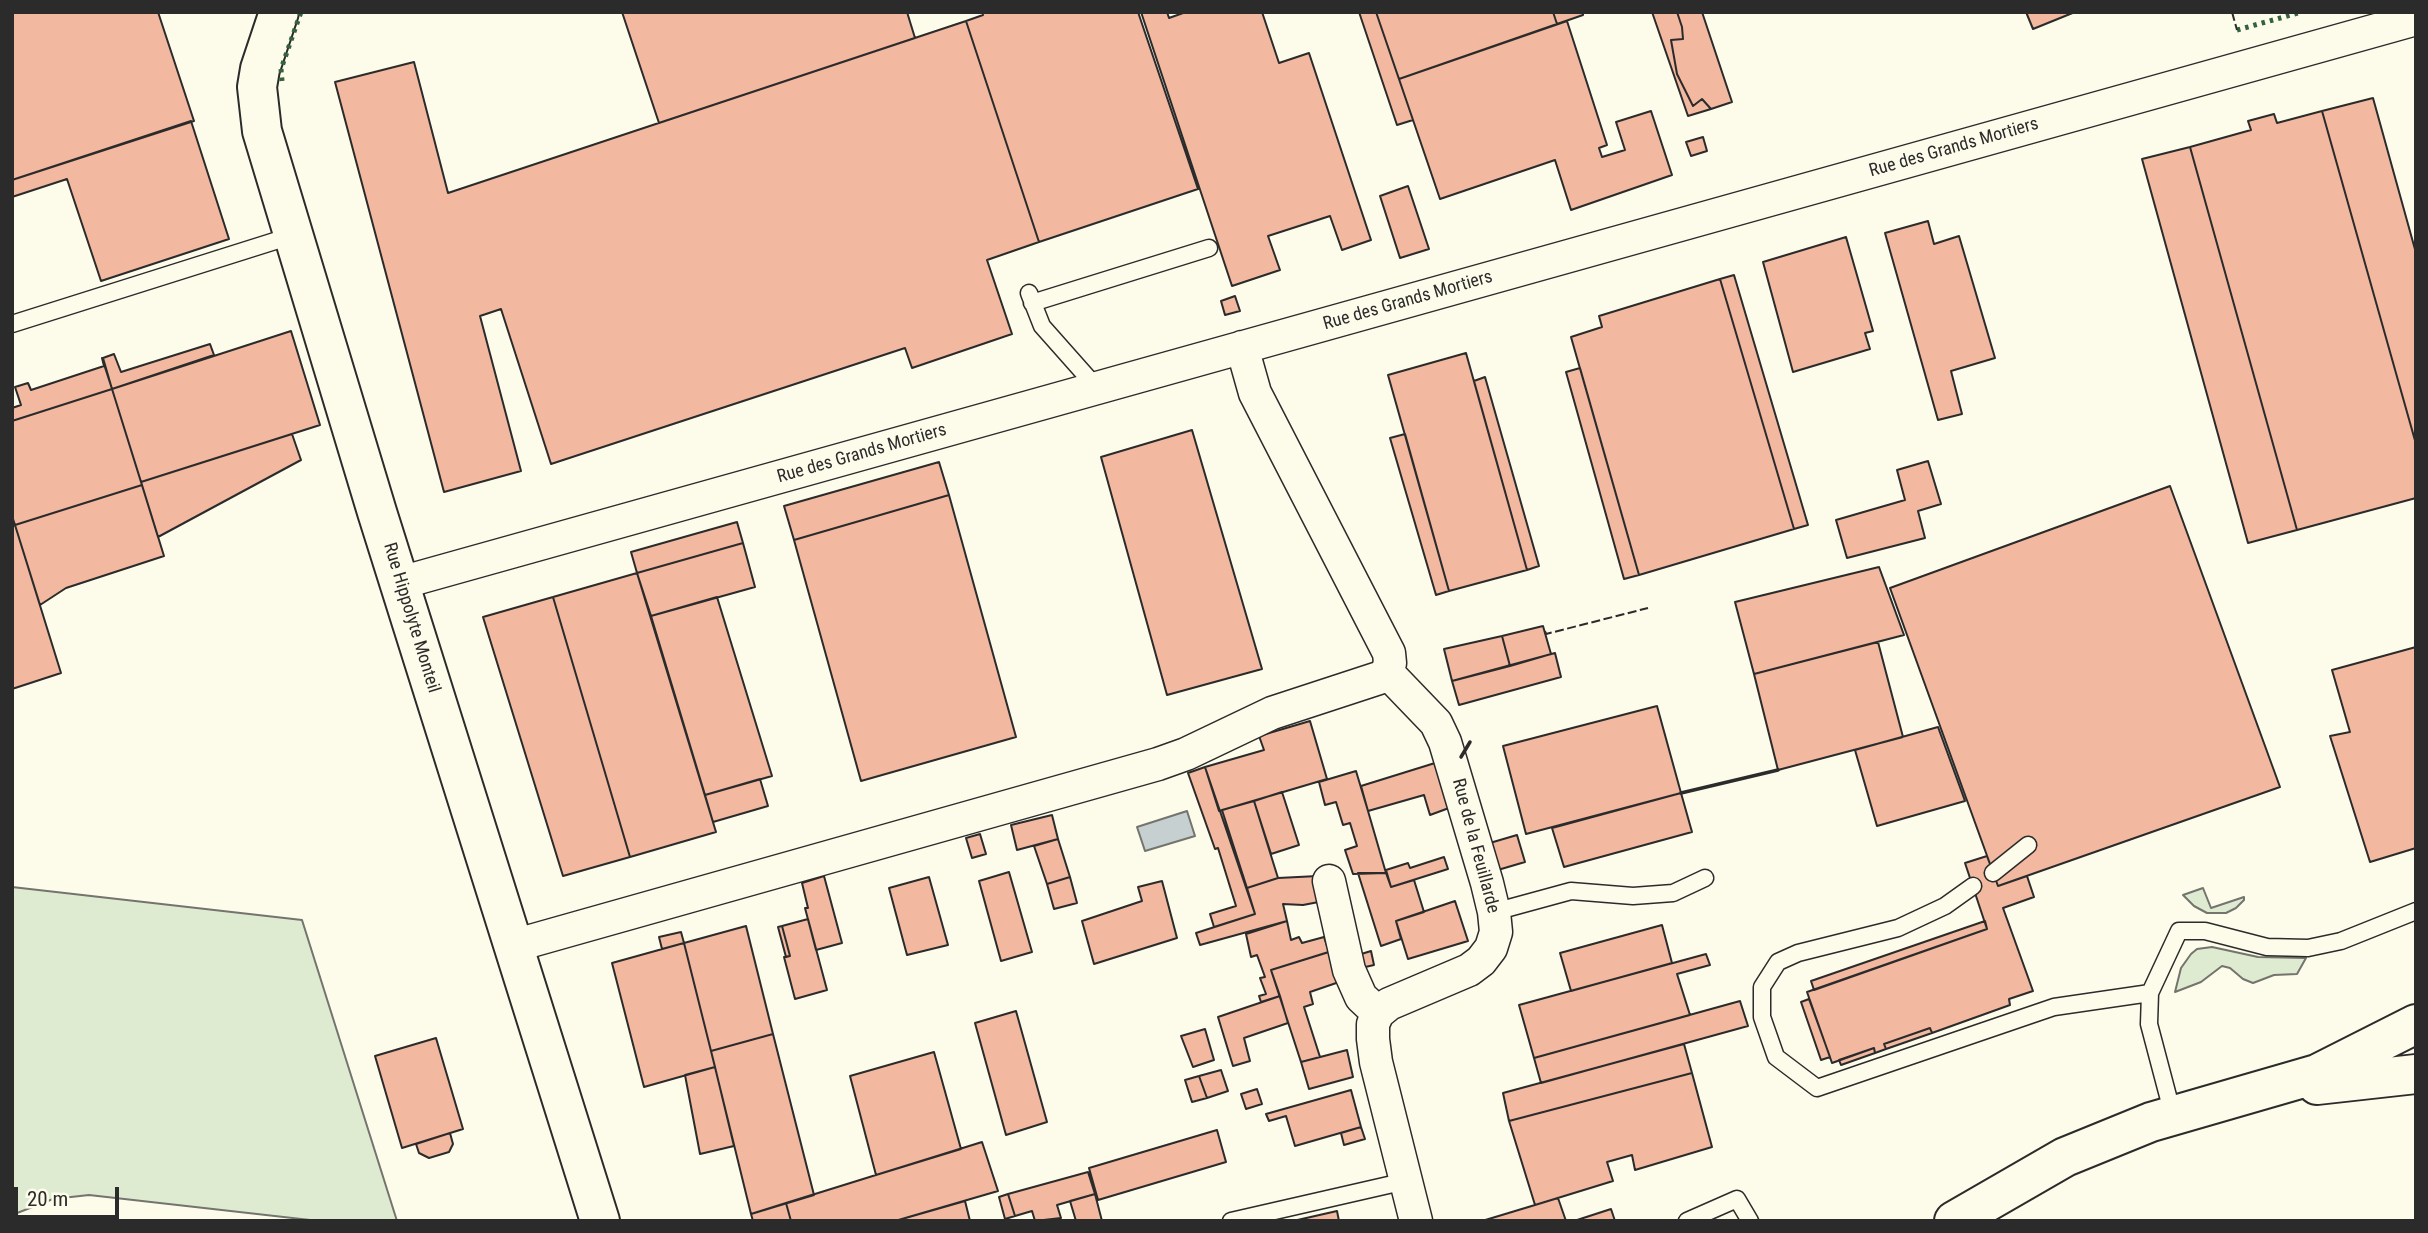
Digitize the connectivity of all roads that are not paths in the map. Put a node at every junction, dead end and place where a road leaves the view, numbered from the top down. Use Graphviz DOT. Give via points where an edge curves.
graph roads {
  1 [pos="279,12"];
  2 [pos="2416,19"];
  3 [pos="294,235"];
  4 [pos="1209,248"];
  5 [pos="12,324"];
  6 [pos="1242,347"];
  7 [pos="1097,388"];
  8 [pos="400,583"];
  9 [pos="1387,672"];
  10 [pos="2028,845"];
  11 [pos="1993,873"];
  12 [pos="1705,878"];
  13 [pos="1329,881"];
  14 [pos="1973,886"];
  15 [pos="2416,911"];
  16 [pos="1494,912"];
  17 [pos="513,946"];
  18 [pos="2151,993"];
  19 [pos="1378,1013"];
  20 [pos="2416,1024"];
  21 [pos="2416,1074"];
  22 [pos="2243,1097"];
  23 [pos="2173,1115"];
  24 [pos="1406,1181"];
  25 [pos="600,1221"];
  26 [pos="1231,1221"];
  27 [pos="1416,1221"];
  28 [pos="1687,1221"];
  29 [pos="1750,1221"];
  30 [pos="1954,1221"];
  1 -- 3 [label="street, Rue Hippolyte Monteil" via="260,69 258,108"];
  2 -- 6 [label="street, Rue des Grands Mortiers"];
  3 -- 5 [label="lane"];
  3 -- 8 [label="street, Rue Hippolyte Monteil"];
  4 -- 7 [label="lane" via="1030,298 1042,326"];
  6 -- 7 [label="street, Rue des Grands Mortiers"];
  6 -- 9 [label="street" via="1255,393 1385,642 1390,663"];
  7 -- 8 [label="street, Rue des Grands Mortiers"];
  8 -- 17 [label="street, Rue Hippolyte Monteil"];
  9 -- 16 [label="street, Rue de la Feuillarde" via="1436,723 1445,742"];
  9 -- 17 [label="street" via="1360,686 1272,713 1158,764"];
  10 -- 11 [label="lane"];
  12 -- 16 [label="lane" via="1673,893 1633,896 1570,891"];
  13 -- 19 [label="street" via="1349,970 1361,997"];
  14 -- 18 [label="lane" via="1945,906 1898,928 1778,962 1762,987 1762,1017 1776,1057 1817,1088 2054,1007"];
  15 -- 18 [label="lane" via="2341,941 2308,948 2267,947 2205,931 2179,931"];
  16 -- 19 [label="street, Rue de la Feuillarde" via="1496,932 1480,961"];
  17 -- 25 [label="street, Rue Hippolyte Monteil"];
  18 -- 23 [label="lane" via="2149,1024"];
  19 -- 24 [label="street" via="1373,1024 1376,1062"];
  20 -- 22 [label="street" via="2318,1073"];
  21 -- 22 [label="street"];
  22 -- 23 [label="street"];
  23 -- 30 [label="street" via="2065,1157"];
  24 -- 26 [label="lane"];
  24 -- 27 [label="street"];
  28 -- 29 [label="lane" via="1737,1199"];
}
